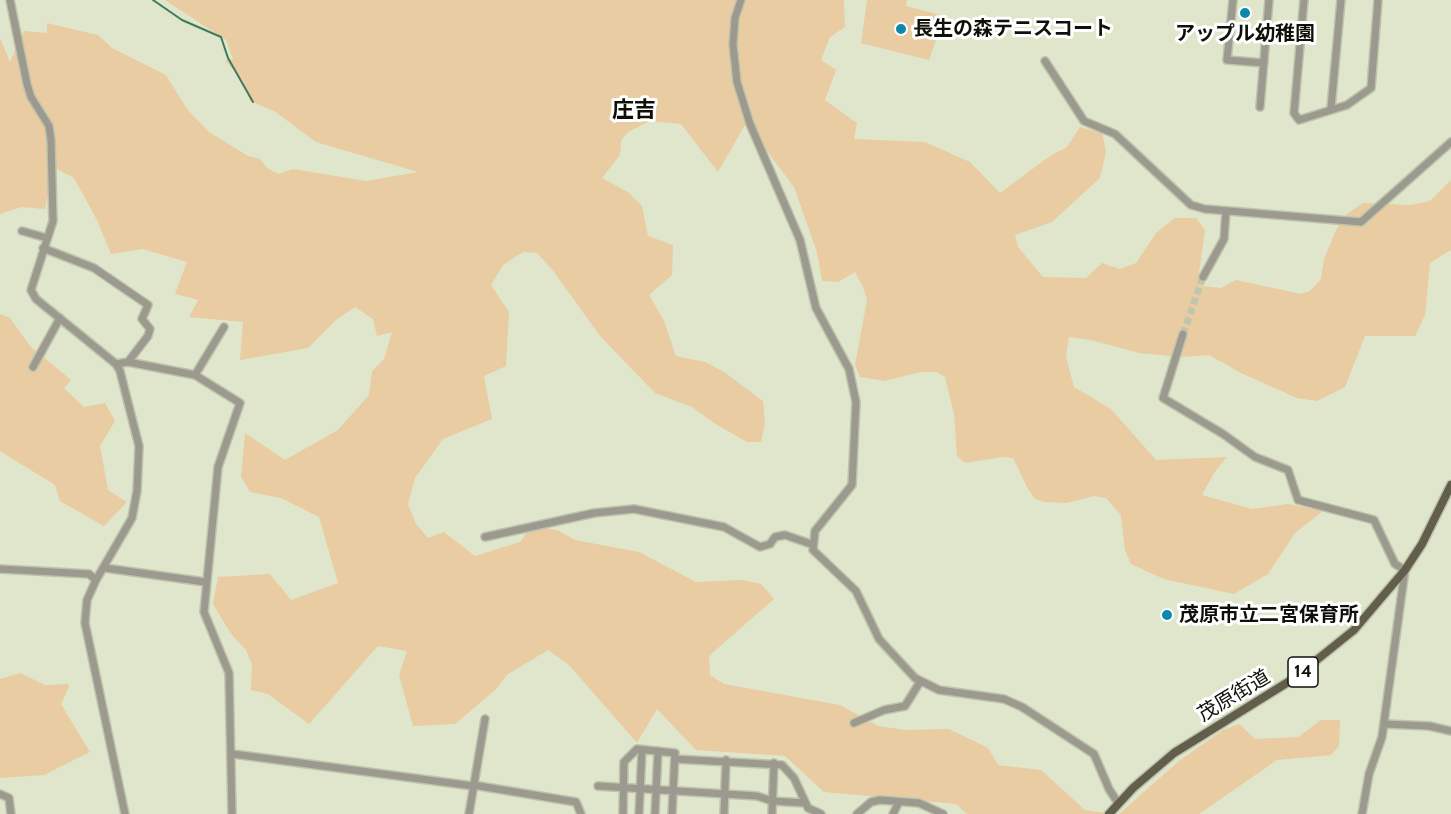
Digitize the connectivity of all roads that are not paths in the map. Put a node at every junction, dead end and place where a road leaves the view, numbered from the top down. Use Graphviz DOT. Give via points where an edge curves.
graph roads {
  1 [pos="10,0"];
  2 [pos="741,0"];
  3 [pos="1233,0"];
  4 [pos="1269,0"];
  5 [pos="1304,0"];
  6 [pos="1341,0"];
  7 [pos="1378,0"];
  8 [pos="1045,60"];
  9 [pos="1264,63"];
  10 [pos="1260,106"];
  11 [pos="1331,108"];
  12 [pos="1451,142"];
  13 [pos="1226,211"];
  14 [pos="22,231"];
  15 [pos="47,238"];
  16 [pos="43,248"];
  17 [pos="1203,277"];
  18 [pos="60,318"];
  19 [pos="224,327"];
  20 [pos="1184,333"];
  21 [pos="128,362"];
  22 [pos="116,364"];
  23 [pos="33,367"];
  24 [pos="195,375"];
  25 [pos="1451,484"];
  26 [pos="485,537"];
  27 [pos="811,544"];
  28 [pos="105,568"];
  29 [pos="0,569"];
  30 [pos="1405,570"];
  31 [pos="96,580"];
  32 [pos="205,582"];
  33 [pos="920,682"];
  34 [pos="485,719"];
  35 [pos="854,723"];
  36 [pos="1385,724"];
  37 [pos="1451,731"];
  38 [pos="642,750"];
  39 [pos="658,751"];
  40 [pos="233,754"];
  41 [pos="675,759"];
  42 [pos="726,760"];
  43 [pos="774,763"];
  44 [pos="473,785"];
  45 [pos="598,786"];
  46 [pos="624,788"];
  47 [pos="640,789"];
  48 [pos="656,789"];
  49 [pos="673,790"];
  50 [pos="0,794"];
  51 [pos="725,794"];
  52 [pos="772,801"];
  53 [pos="899,802"];
  54 [pos="805,803"];
  55 [pos="1118,803"];
  56 [pos="11,814"];
  57 [pos="125,814"];
  58 [pos="232,814"];
  59 [pos="469,814"];
  60 [pos="582,814"];
  61 [pos="623,814"];
  62 [pos="639,814"];
  63 [pos="655,814"];
  64 [pos="672,814"];
  65 [pos="724,814"];
  66 [pos="772,814"];
  67 [pos="821,814"];
  68 [pos="857,814"];
  69 [pos="893,814"];
  70 [pos="943,814"];
  71 [pos="1109,814"];
  72 [pos="1362,814"];
  1 -- 15 [label="street" via="27,84 49,126 53,213"];
  2 -- 27 [label="street" via="733,45 737,82 750,124 800,240 816,308 849,369 856,402 852,485 821,521"];
  3 -- 9 [label="street" via="1227,60"];
  4 -- 9 [label="street"];
  5 -- 11 [label="street" via="1294,113 1299,120"];
  6 -- 11 [label="street"];
  7 -- 11 [label="street" via="1371,88 1347,105"];
  8 -- 13 [label="street" via="1084,121 1115,134 1191,205"];
  9 -- 10 [label="street"];
  12 -- 13 [label="street" via="1361,222"];
  13 -- 17 [label="street" via="1224,239"];
  14 -- 15 [label="street"];
  15 -- 16 [label="street"];
  16 -- 18 [label="street" via="31,290 36,299"];
  16 -- 21 [label="street" via="94,268 148,305 142,319 150,329 148,336"];
  18 -- 22 [label="street"];
  18 -- 23 [label="street"];
  19 -- 24 [label="street"];
  20 -- 30 [label="street" via="1163,398 1248,453 1288,470 1298,500 1374,520 1395,564"];
  21 -- 22 [label="street"];
  21 -- 24 [label="street"];
  22 -- 28 [label="street" via="136,434 138,470 132,518"];
  24 -- 32 [label="street" via="240,403 218,467 216,513"];
  25 -- 30 [label="main road, 茂原街道 / 14"];
  26 -- 27 [label="street" via="594,513 634,509 724,527 760,547 785,535"];
  27 -- 33 [label="street" via="817,556 856,591 874,632"];
  28 -- 31 [label="street"];
  28 -- 32 [label="street"];
  29 -- 31 [label="street" via="88,574"];
  30 -- 36 [label="street"];
  30 -- 55 [label="main road, 茂原街道 / 14" via="1369,615 1324,656 1174,753"];
  31 -- 57 [label="street" via="85,612 86,637"];
  32 -- 40 [label="street" via="204,612 229,673"];
  33 -- 35 [label="street" via="905,706"];
  33 -- 55 [label="street" via="939,690 1004,699 1022,707 1094,754"];
  34 -- 44 [label="street"];
  36 -- 37 [label="street"];
  36 -- 72 [label="street" via="1369,774"];
  38 -- 39 [label="street"];
  38 -- 46 [label="street" via="637,749 624,762"];
  38 -- 47 [label="street"];
  39 -- 41 [label="street" via="675,753"];
  39 -- 48 [label="street"];
  40 -- 44 [label="street"];
  40 -- 58 [label="street"];
  41 -- 42 [label="street"];
  41 -- 49 [label="street"];
  42 -- 43 [label="street"];
  42 -- 51 [label="street"];
  43 -- 52 [label="street"];
  43 -- 54 [label="street" via="791,773"];
  44 -- 59 [label="street"];
  44 -- 60 [label="street" via="576,802"];
  45 -- 46 [label="street"];
  46 -- 47 [label="street"];
  46 -- 61 [label="street"];
  47 -- 48 [label="street"];
  47 -- 62 [label="street"];
  48 -- 49 [label="street"];
  48 -- 63 [label="street"];
  49 -- 51 [label="street"];
  49 -- 64 [label="street"];
  50 -- 56 [label="street" via="9,798"];
  51 -- 52 [label="street"];
  51 -- 65 [label="street"];
  52 -- 54 [label="street"];
  52 -- 66 [label="street"];
  53 -- 68 [label="street" via="871,802"];
  53 -- 69 [label="street"];
  53 -- 70 [label="street" via="919,804"];
  54 -- 67 [label="street"];
  55 -- 71 [label="main road, 茂原街道 / 14"];
}
